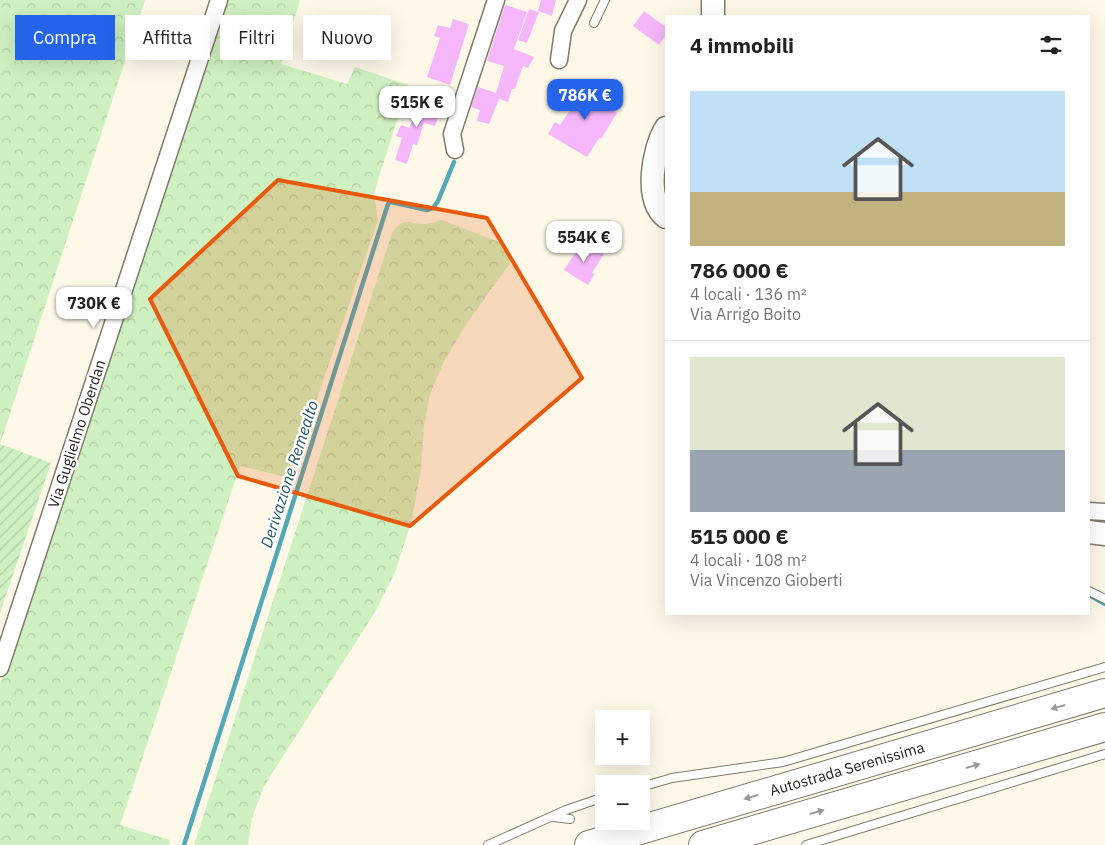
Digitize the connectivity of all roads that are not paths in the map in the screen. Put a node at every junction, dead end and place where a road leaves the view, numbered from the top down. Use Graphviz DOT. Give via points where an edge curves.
graph roads {
  1 [pos="218,0"];
  2 [pos="496,0"];
  3 [pos="578,0"];
  4 [pos="605,0"];
  5 [pos="713,0"];
  6 [pos="713,15"];
  7 [pos="594,23"];
  8 [pos="559,60"];
  9 [pos="665,131"];
  10 [pos="455,150"];
  11 [pos="665,216"];
  12 [pos="1090,511"];
  13 [pos="1105,512"];
  14 [pos="1090,532"];
  15 [pos="1105,534"];
  16 [pos="1090,592"];
  17 [pos="1105,599"];
  18 [pos="1105,667"];
  19 [pos="0,668"];
  20 [pos="1105,693"];
  21 [pos="1105,727"];
  22 [pos="1105,754"];
  23 [pos="650,784"];
  24 [pos="595,800"];
  25 [pos="552,817"];
  26 [pos="570,819"];
  27 [pos="488,845"];
  28 [pos="589,845"];
  29 [pos="703,845"];
  30 [pos="806,845"];
  1 -- 19 [label="street, Via Guglielmo Oberdan"];
  2 -- 10 [label="street" via="452,134"];
  3 -- 8 [label="street" via="563,31"];
  4 -- 7 [label="lane"];
  5 -- 6 [label="street"];
  9 -- 11 [label="street" via="655,156 652,186 659,211"];
  12 -- 13 [label="street"];
  14 -- 15 [label="street"];
  16 -- 17 [label="lane"];
  18 -- 23 [label="lane" via="783,762 672,778"];
  20 -- 28 [label="highway, Autostrada Serenissima, one-way"];
  29 -- 21 [label="highway, one-way"];
  22 -- 30 [label="lane"];
  24 -- 25 [label="lane"];
  25 -- 26 [label="lane"];
  25 -- 27 [label="lane"];
}
